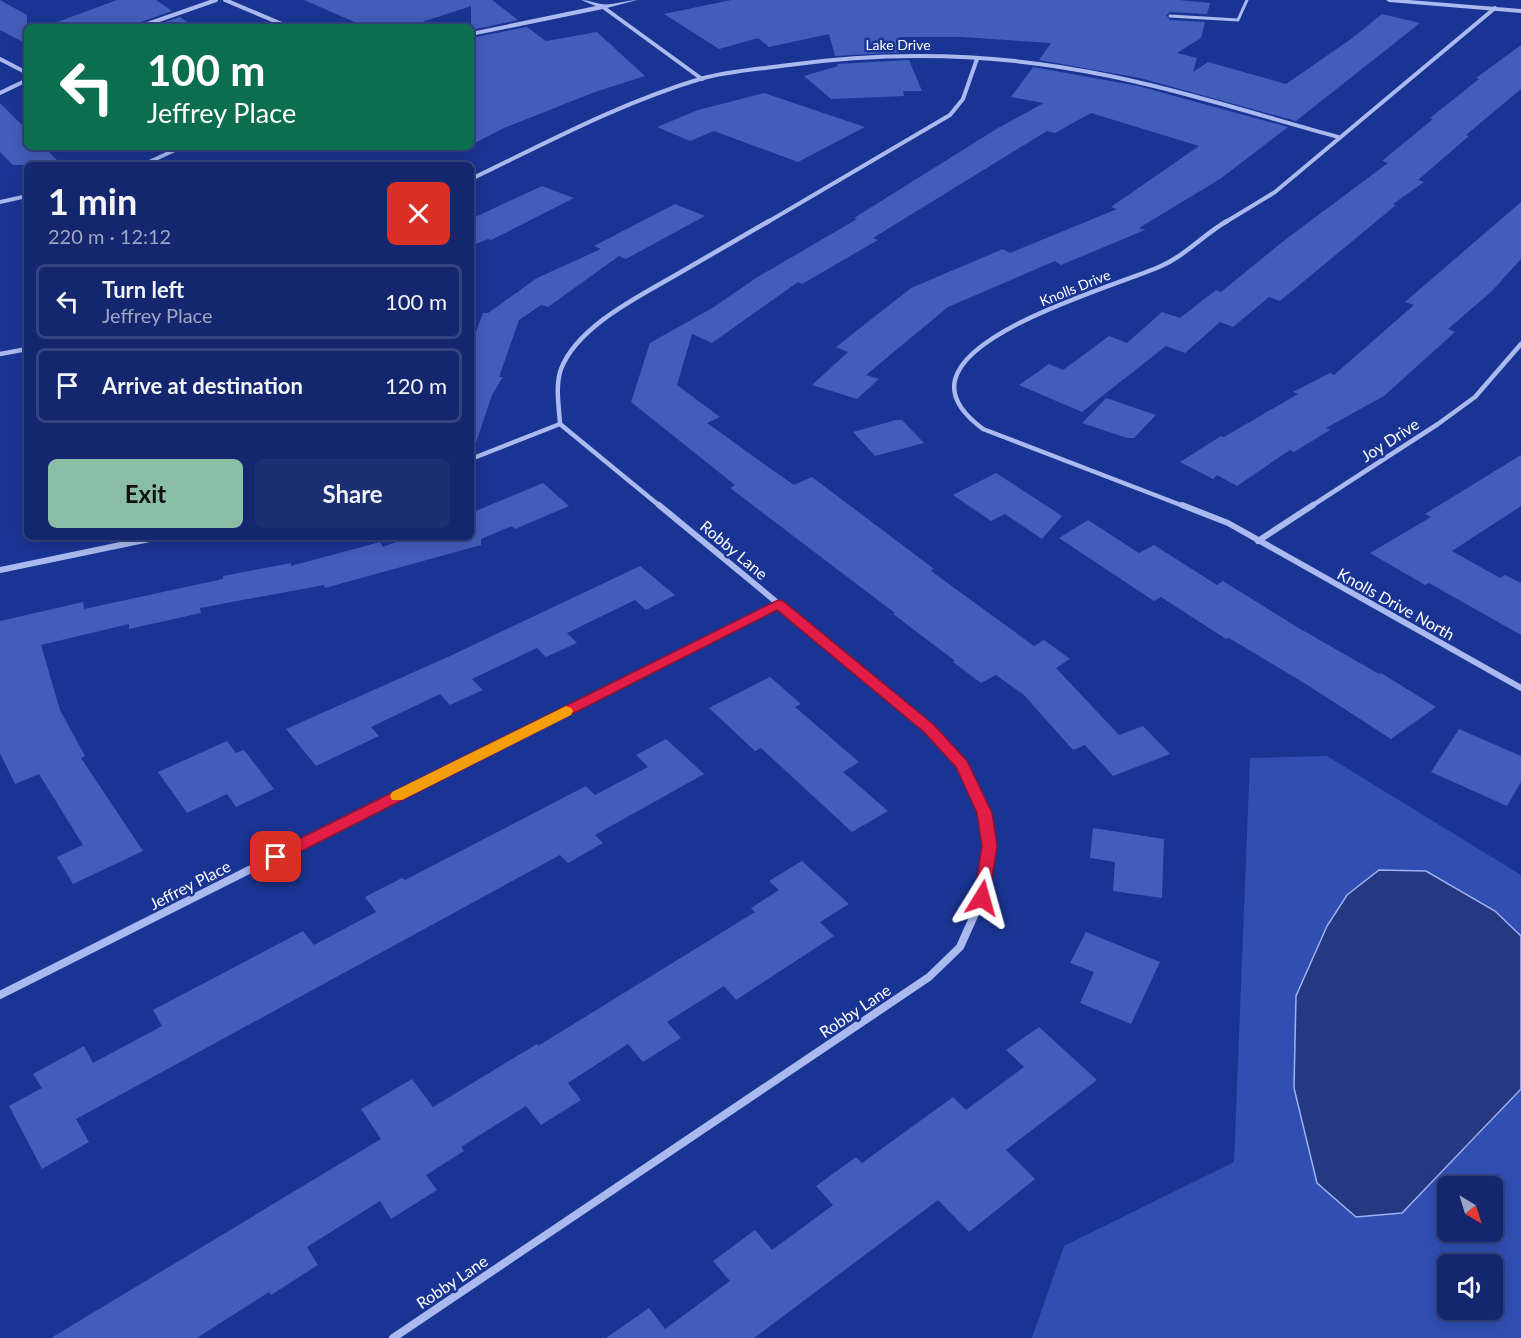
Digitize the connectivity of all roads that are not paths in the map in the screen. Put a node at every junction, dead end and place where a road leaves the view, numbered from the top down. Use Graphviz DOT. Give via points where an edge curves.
graph roads {
  1 [pos="216,0"];
  2 [pos="225,0"];
  3 [pos="584,0"];
  4 [pos="634,0"];
  5 [pos="1247,0"];
  6 [pos="1389,0"];
  7 [pos="603,7"];
  8 [pos="1495,8"];
  9 [pos="1521,11"];
  10 [pos="1170,16"];
  11 [pos="148,24"];
  12 [pos="282,24"];
  13 [pos="474,32"];
  14 [pos="0,59"];
  15 [pos="977,59"];
  16 [pos="24,71"];
  17 [pos="702,79"];
  18 [pos="24,81"];
  19 [pos="0,93"];
  20 [pos="1338,137"];
  21 [pos="176,150"];
  22 [pos="148,162"];
  23 [pos="474,178"];
  24 [pos="24,197"];
  25 [pos="0,202"];
  26 [pos="1521,344"];
  27 [pos="24,350"];
  28 [pos="0,354"];
  29 [pos="560,424"];
  30 [pos="474,458"];
  31 [pos="145,540"];
  32 [pos="1258,541"];
  33 [pos="0,570"];
  34 [pos="778,604"];
  35 [pos="1521,688"];
  36 [pos="0,985"];
  37 [pos="2,994"];
  38 [pos="393,1338"];
  1 -- 11 [label="street"];
  2 -- 12 [label="street"];
  3 -- 7 [label="street"];
  4 -- 7 [label="street"];
  5 -- 10 [label="lane" via="1238,20"];
  6 -- 8 [label="street"];
  7 -- 13 [label="street"];
  7 -- 17 [label="street"];
  8 -- 9 [label="street"];
  8 -- 20 [label="street, Knolls Drive"];
  14 -- 16 [label="street"];
  15 -- 17 [label="street, Lake Drive" via="862,57"];
  15 -- 20 [label="street, Lake Drive" via="1111,77"];
  15 -- 29 [label="street" via="963,99 950,115 596,325 562,368 558,388"];
  17 -- 23 [label="street, Lake Drive" via="614,111"];
  18 -- 19 [label="street"];
  20 -- 32 [label="street, Knolls Drive" via="1275,192 1222,224 1181,256 1014,326 979,349 958,371 954,388 957,402 970,420 983,429 1228,524"];
  21 -- 22 [label="street"];
  24 -- 25 [label="street"];
  26 -- 32 [label="street, Joy Drive" via="1475,397"];
  27 -- 28 [label="street"];
  29 -- 30 [label="street"];
  29 -- 34 [label="street, Robby Lane"];
  31 -- 33 [label="street"];
  32 -- 35 [label="street, Knolls Drive North"];
  34 -- 37 [label="street, Jeffrey Place"];
  34 -- 38 [label="street, Robby Lane" via="929,728 962,765 985,813 989,846 982,898 960,947 929,977"];
  36 -- 37 [label="street"];
}
